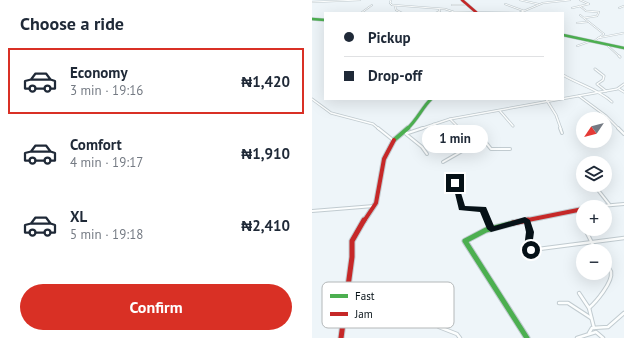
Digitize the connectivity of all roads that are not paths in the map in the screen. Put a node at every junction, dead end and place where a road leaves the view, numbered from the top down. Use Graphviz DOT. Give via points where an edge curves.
graph roads {
  1 [pos="360,0"];
  2 [pos="391,0"];
  3 [pos="462,0"];
  4 [pos="520,0"];
  5 [pos="570,0"];
  6 [pos="580,0"];
  7 [pos="312,2"];
  8 [pos="505,4"];
  9 [pos="372,5"];
  10 [pos="452,5"];
  11 [pos="468,5"];
  12 [pos="539,5"];
  13 [pos="395,6"];
  14 [pos="580,6"];
  15 [pos="624,6"];
  16 [pos="572,8"];
  17 [pos="619,8"];
  18 [pos="439,9"];
  19 [pos="362,12"];
  20 [pos="400,12"];
  21 [pos="438,12"];
  22 [pos="477,12"];
  23 [pos="524,12"];
  24 [pos="580,15"];
  25 [pos="584,18"];
  26 [pos="312,19"];
  27 [pos="324,20"];
  28 [pos="577,22"];
  29 [pos="587,22"];
  30 [pos="624,33"];
  31 [pos="564,35"];
  32 [pos="594,40"];
  33 [pos="606,44"];
  34 [pos="577,46"];
  35 [pos="624,48"];
  36 [pos="620,57"];
  37 [pos="595,69"];
  38 [pos="564,76"];
  39 [pos="624,84"];
  40 [pos="619,89"];
  41 [pos="606,91"];
  42 [pos="600,92"];
  43 [pos="624,92"];
  44 [pos="580,96"];
  45 [pos="312,99"];
  46 [pos="564,99"];
  47 [pos="430,100"];
  48 [pos="559,100"];
  49 [pos="548,102"];
  50 [pos="612,102"];
  51 [pos="500,111"];
  52 [pos="450,119"];
  53 [pos="434,124"];
  54 [pos="513,126"];
  55 [pos="405,133"];
  56 [pos="562,133"];
  57 [pos="624,134"];
  58 [pos="393,140"];
  59 [pos="510,149"];
  60 [pos="427,154"];
  61 [pos="443,162"];
  62 [pos="455,183"];
  63 [pos="600,192"];
  64 [pos="607,200"];
  65 [pos="612,204"];
  66 [pos="624,204"];
  67 [pos="374,206"];
  68 [pos="576,210"];
  69 [pos="312,211"];
  70 [pos="525,220"];
  71 [pos="491,229"];
  72 [pos="588,236"];
  73 [pos="624,238"];
  74 [pos="591,243"];
  75 [pos="609,280"];
  76 [pos="349,282"];
  77 [pos="579,293"];
  78 [pos="558,303"];
  79 [pos="588,308"];
  80 [pos="624,313"];
  81 [pos="591,318"];
  82 [pos="342,328"];
  83 [pos="442,328"];
  84 [pos="594,328"];
  85 [pos="590,333"];
  86 [pos="341,338"];
  87 [pos="460,338"];
  88 [pos="527,338"];
  89 [pos="578,338"];
  90 [pos="604,338"];
  1 -- 7 [label="street"];
  2 -- 13 [label="street" via="391,4"];
  3 -- 11 [label="street"];
  4 -- 12 [label="street"];
  5 -- 12 [label="street"];
  6 -- 14 [label="street" via="590,4"];
  8 -- 23 [label="street"];
  9 -- 19 [label="street"];
  10 -- 11 [label="street"];
  11 -- 22 [label="street"];
  12 -- 23 [label="street"];
  13 -- 18 [label="street"];
  13 -- 20 [label="street"];
  14 -- 16 [label="street"];
  14 -- 25 [label="street" via="586,11 599,12 596,16"];
  15 -- 17 [label="street"];
  18 -- 21 [label="street"];
  18 -- 22 [label="street"];
  24 -- 25 [label="street"];
  25 -- 29 [label="street"];
  26 -- 27 [label="street"];
  28 -- 29 [label="street"];
  29 -- 32 [label="street" via="604,34"];
  30 -- 32 [label="street"];
  31 -- 32 [label="street"];
  32 -- 33 [label="street"];
  32 -- 34 [label="street"];
  33 -- 35 [label="street"];
  33 -- 36 [label="street"];
  37 -- 41 [label="street" via="605,77 597,84"];
  38 -- 42 [label="street"];
  39 -- 40 [label="street"];
  40 -- 41 [label="street"];
  40 -- 43 [label="street"];
  41 -- 42 [label="street"];
  42 -- 44 [label="street"];
  42 -- 50 [label="street"];
  44 -- 46 [label="street"];
  44 -- 57 [label="street"];
  45 -- 58 [label="street" via="331,113 373,124"];
  47 -- 55 [label="street"];
  48 -- 49 [label="street"];
  49 -- 51 [label="street"];
  49 -- 56 [label="street"];
  51 -- 52 [label="street"];
  51 -- 54 [label="street"];
  52 -- 53 [label="street"];
  52 -- 59 [label="street" via="458,127 482,137 491,149"];
  53 -- 55 [label="street"];
  53 -- 61 [label="street" via="464,150"];
  55 -- 58 [label="street"];
  55 -- 60 [label="street"];
  58 -- 67 [label="street" via="384,159 380,189"];
  62 -- 71 [label="street" via="462,208 483,209"];
  63 -- 64 [label="street"];
  65 -- 66 [label="street"];
  67 -- 69 [label="street"];
  67 -- 76 [label="street" via="352,241"];
  68 -- 70 [label="street"];
  70 -- 71 [label="street"];
  70 -- 74 [label="street" via="529,225 528,248 531,250"];
  71 -- 88 [label="street" via="468,238 465,244"];
  72 -- 74 [label="street"];
  73 -- 74 [label="street"];
  75 -- 79 [label="street" via="600,297"];
  77 -- 79 [label="street"];
  78 -- 81 [label="street" via="570,304"];
  79 -- 81 [label="street"];
  80 -- 84 [label="street" via="608,327"];
  81 -- 84 [label="street"];
  82 -- 86 [label="street"];
  83 -- 87 [label="street" via="457,334"];
  84 -- 85 [label="street" via="590,329"];
  85 -- 89 [label="street"];
  85 -- 90 [label="street" via="596,332"];
}
